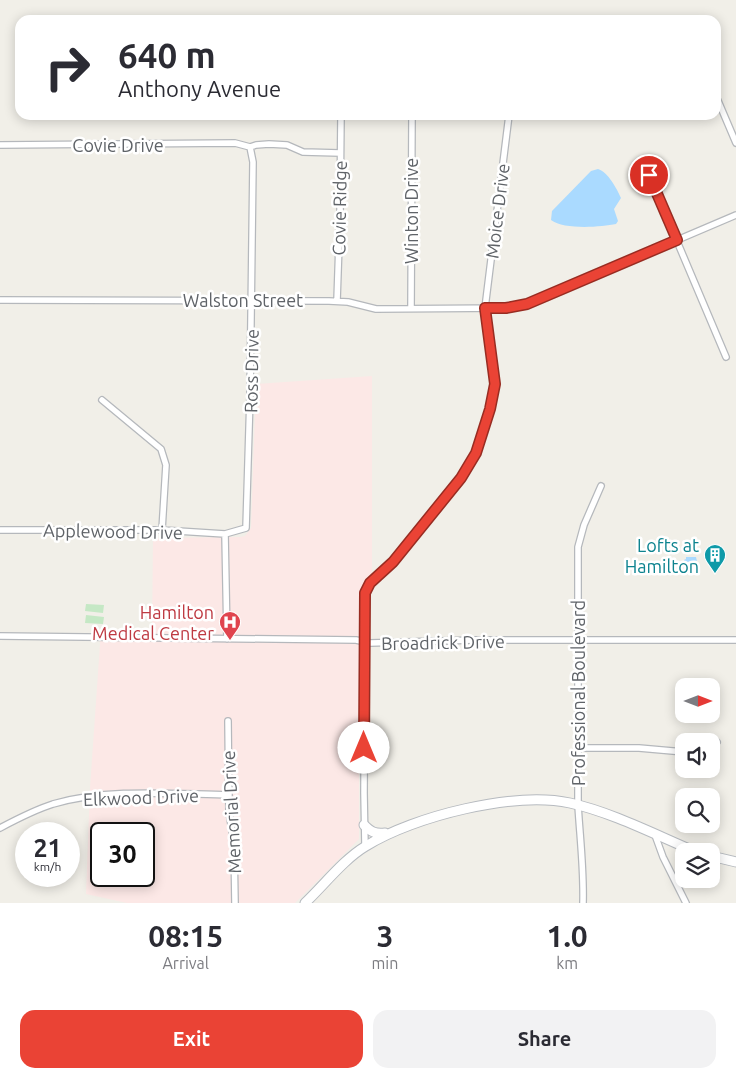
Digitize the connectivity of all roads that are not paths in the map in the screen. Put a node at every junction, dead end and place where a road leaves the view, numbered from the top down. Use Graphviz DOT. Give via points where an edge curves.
graph roads {
  1 [pos="721,108"];
  2 [pos="341,120"];
  3 [pos="412,120"];
  4 [pos="508,120"];
  5 [pos="736,143"];
  6 [pos="0,145"];
  7 [pos="250,147"];
  8 [pos="340,152"];
  9 [pos="649,175"];
  10 [pos="736,215"];
  11 [pos="677,240"];
  12 [pos="0,300"];
  13 [pos="252,300"];
  14 [pos="337,301"];
  15 [pos="411,308"];
  16 [pos="485,308"];
  17 [pos="726,357"];
  18 [pos="102,400"];
  19 [pos="601,486"];
  20 [pos="0,530"];
  21 [pos="162,530"];
  22 [pos="225,534"];
  23 [pos="0,636"];
  24 [pos="227,639"];
  25 [pos="578,640"];
  26 [pos="736,640"];
  27 [pos="365,642"];
  28 [pos="228,721"];
  29 [pos="579,748"];
  30 [pos="675,751"];
  31 [pos="229,795"];
  32 [pos="578,805"];
  33 [pos="364,825"];
  34 [pos="0,828"];
  35 [pos="391,833"];
  36 [pos="655,835"];
  37 [pos="675,843"];
  38 [pos="365,846"];
  39 [pos="720,858"];
  40 [pos="736,862"];
  41 [pos="235,903"];
  42 [pos="305,903"];
  43 [pos="583,903"];
  44 [pos="686,903"];
  1 -- 5 [label="street"];
  2 -- 8 [label="street, Covie Ridge"];
  3 -- 15 [label="street, Winton Drive"];
  4 -- 16 [label="street, Moice Drive"];
  6 -- 7 [label="street, Covie Drive" via="235,143"];
  7 -- 8 [label="street" via="269,144 287,145 303,152"];
  7 -- 13 [label="street, Ross Drive" via="253,162"];
  8 -- 14 [label="street, Covie Ridge"];
  9 -- 11 [label="street"];
  10 -- 11 [label="street, Walston Street"];
  11 -- 16 [label="street, Walston Street" via="527,304"];
  11 -- 17 [label="street"];
  12 -- 13 [label="street, Walston Street"];
  13 -- 14 [label="street, Walston Street"];
  13 -- 22 [label="street, Ross Drive" via="246,528"];
  14 -- 15 [label="street, Walston Street" via="376,309"];
  15 -- 16 [label="street, Walston Street"];
  16 -- 27 [label="street, Moice Drive" via="495,384 476,453 456,485 393,562 367,587"];
  18 -- 21 [label="street" via="162,449 166,465"];
  19 -- 25 [label="street, Professional Boulevard" via="578,547"];
  20 -- 21 [label="street, Applewood Drive"];
  21 -- 22 [label="street, Applewood Drive"];
  22 -- 24 [label="street"];
  23 -- 24 [label="street, Broadrick Drive"];
  24 -- 27 [label="street, Broadrick Drive"];
  25 -- 26 [label="street, Broadrick Drive"];
  25 -- 27 [label="street, Broadrick Drive"];
  25 -- 29 [label="street, Professional Boulevard"];
  27 -- 33 [label="street, Moice Drive"];
  28 -- 31 [label="street, Memorial Drive"];
  29 -- 30 [label="street"];
  29 -- 32 [label="street, Professional Boulevard"];
  31 -- 34 [label="street, Elkwood Drive" via="95,795 52,804"];
  31 -- 41 [label="street, Memorial Drive"];
  32 -- 35 [label="main road" via="531,800 499,803 426,820"];
  32 -- 36 [label="main road"];
  32 -- 43 [label="street, Professional Boulevard"];
  33 -- 35 [label="main road" via="376,834"];
  33 -- 38 [label="street, Moice Drive"];
  35 -- 38 [label="main road"];
  36 -- 37 [label="main road"];
  36 -- 44 [label="street"];
  38 -- 42 [label="main road"];
  39 -- 40 [label="main road"];
}
